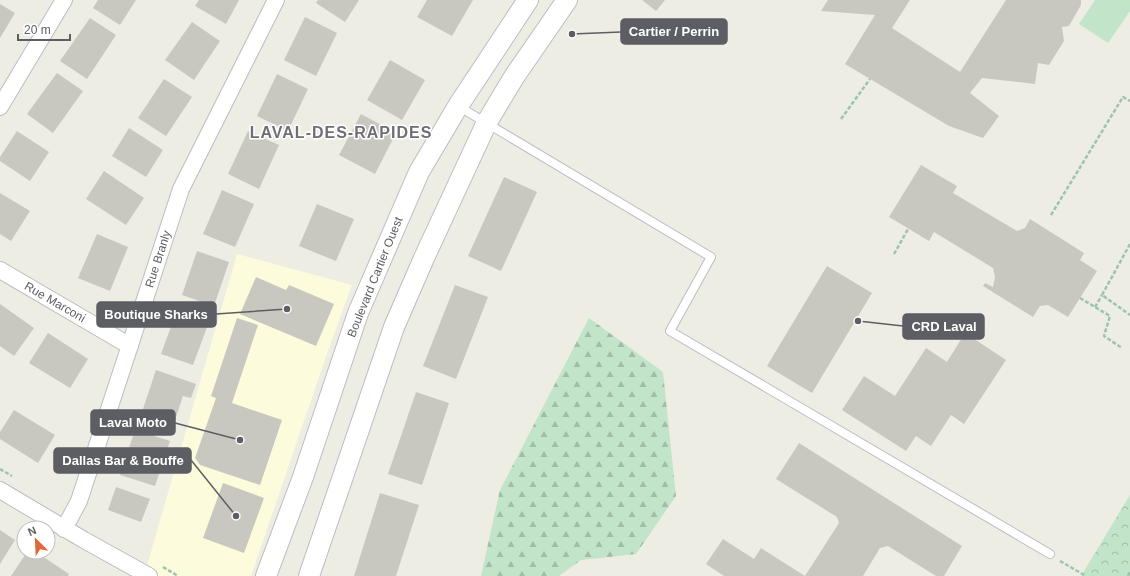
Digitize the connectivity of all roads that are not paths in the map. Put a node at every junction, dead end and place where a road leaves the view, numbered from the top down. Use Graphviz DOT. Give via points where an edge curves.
graph roads {
  1 [pos="64,0"];
  2 [pos="276,0"];
  3 [pos="528,0"];
  4 [pos="567,0"];
  5 [pos="458,106"];
  6 [pos="0,107"];
  7 [pos="487,122"];
  8 [pos="0,270"];
  9 [pos="130,346"];
  10 [pos="0,490"];
  11 [pos="64,529"];
  12 [pos="1050,554"];
  13 [pos="149,576"];
  14 [pos="266,576"];
  15 [pos="309,576"];
  1 -- 6 [label="street"];
  2 -- 9 [label="street, Rue Branly" via="181,189"];
  3 -- 5 [label="street, Boulevard Cartier Ouest"];
  4 -- 7 [label="street" via="514,76"];
  5 -- 7 [label="lane"];
  5 -- 14 [label="street, Boulevard Cartier Ouest" via="420,172 358,313 303,477"];
  7 -- 12 [label="lane" via="711,257 670,331"];
  7 -- 15 [label="street" via="394,327"];
  8 -- 9 [label="street, Rue Marconi"];
  9 -- 11 [label="street, Rue Branly" via="79,501"];
  10 -- 11 [label="street"];
  11 -- 13 [label="street"];
}
